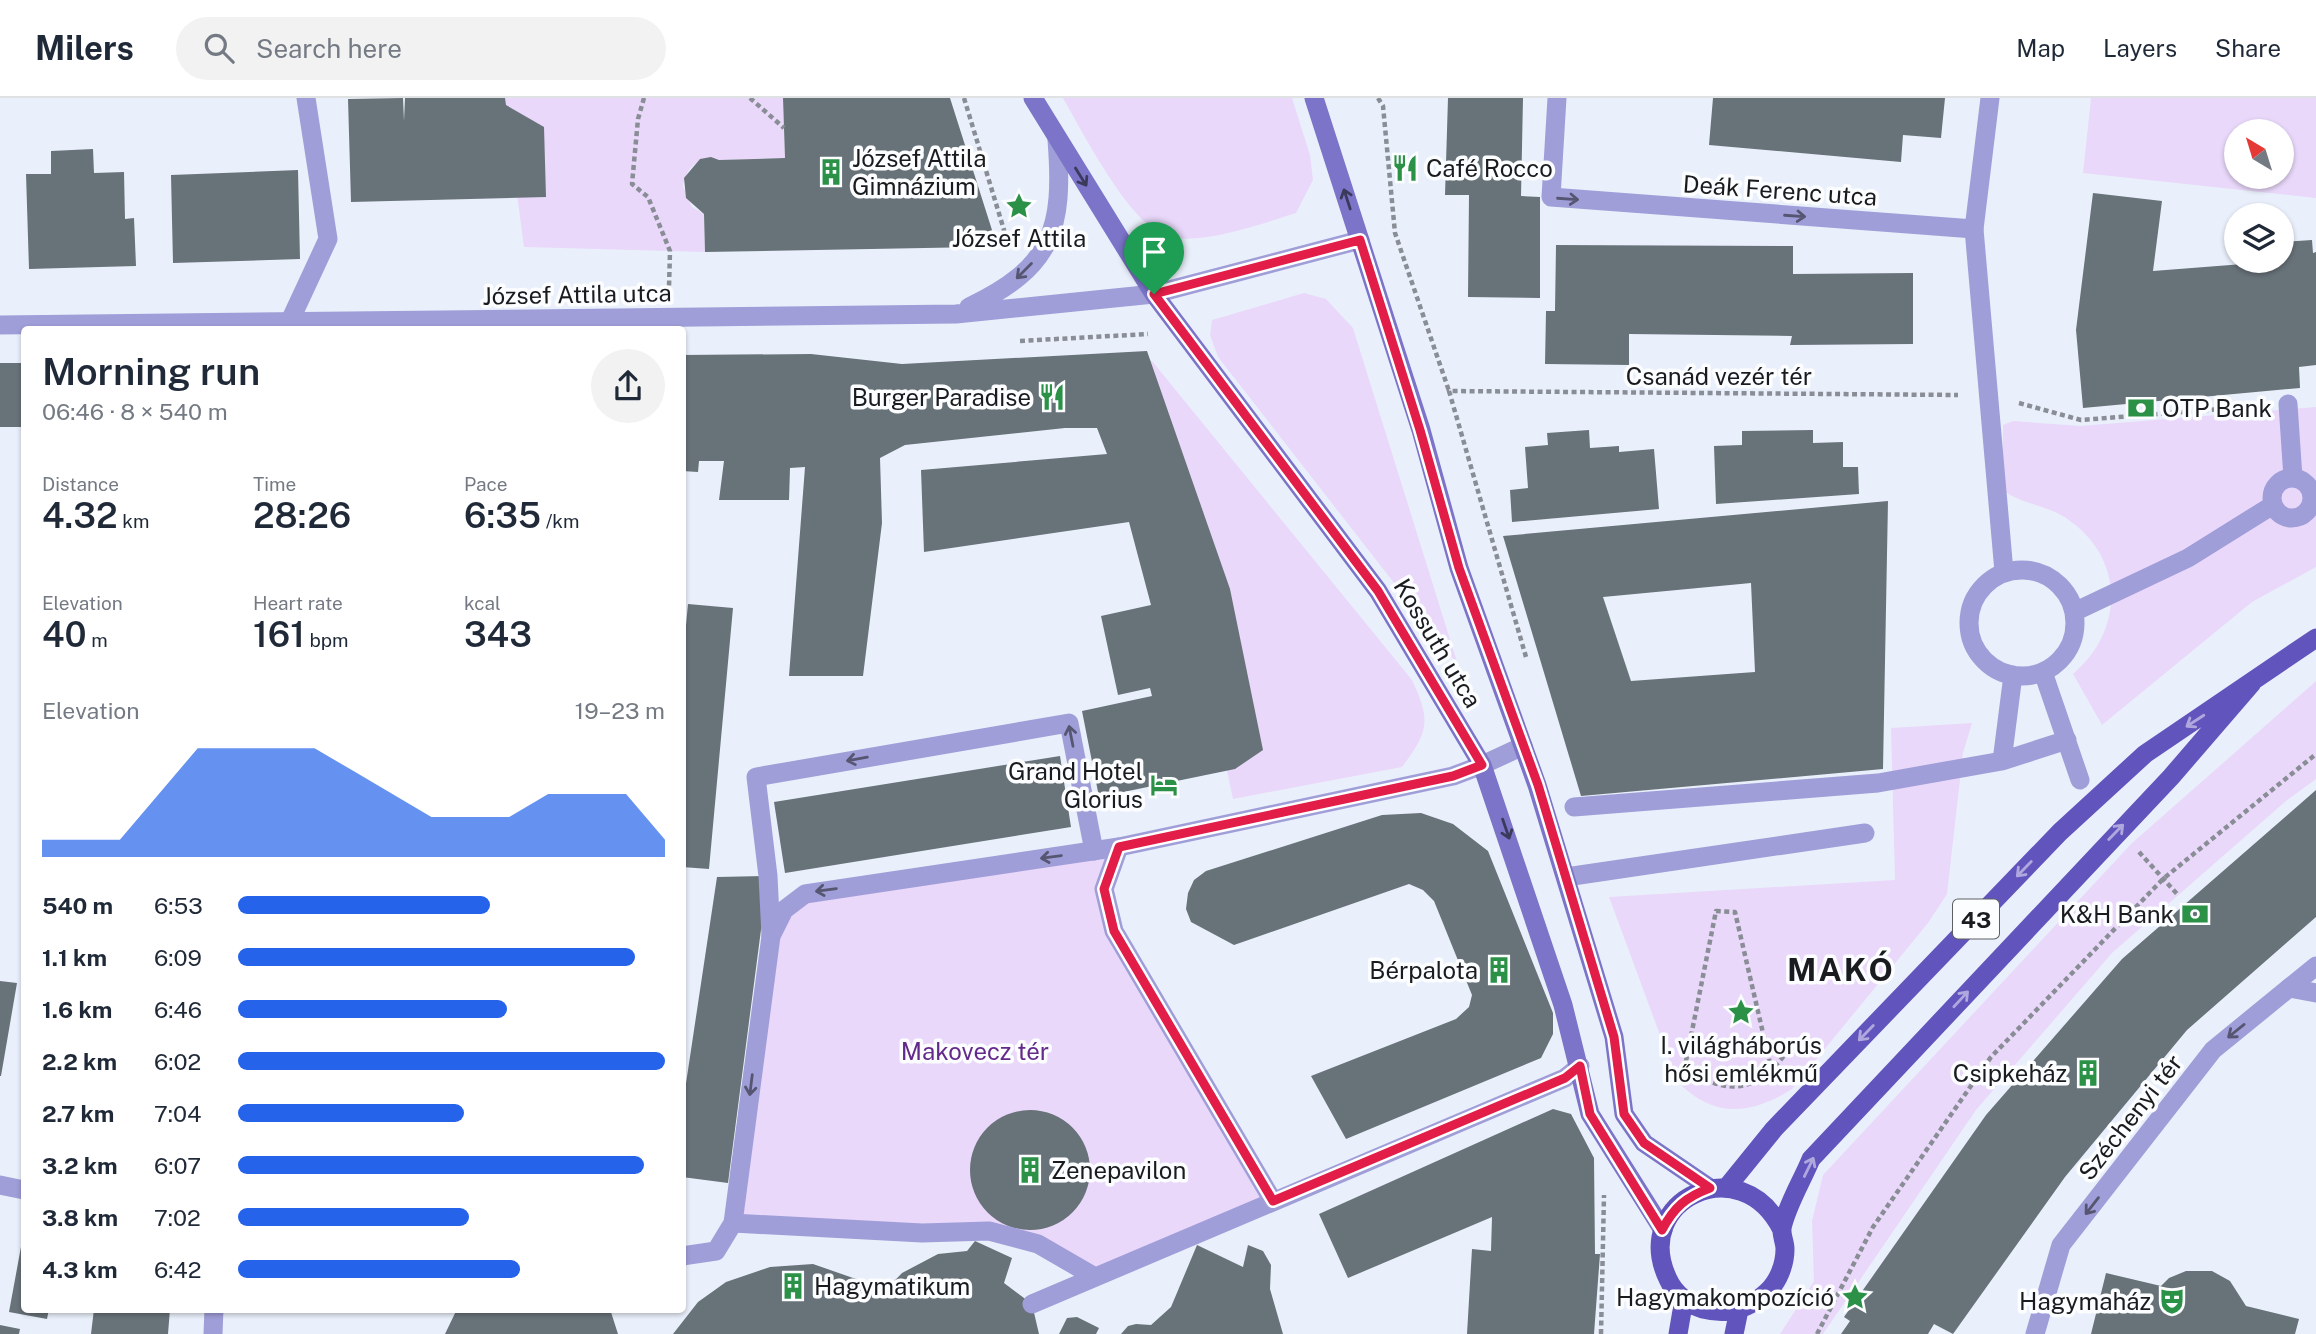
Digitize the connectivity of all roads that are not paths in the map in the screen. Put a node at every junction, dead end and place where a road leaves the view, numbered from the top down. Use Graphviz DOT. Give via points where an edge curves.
graph roads {
  1 [pos="306,98"];
  2 [pos="1033,98"];
  3 [pos="1314,98"];
  4 [pos="1557,98"];
  5 [pos="1990,98"];
  6 [pos="1057,140"];
  7 [pos="1974,229"];
  8 [pos="1360,240"];
  9 [pos="1154,294"];
  10 [pos="956,314"];
  11 [pos="0,325"];
  12 [pos="288,326"];
  13 [pos="2288,404"];
  14 [pos="2293,478"];
  15 [pos="2314,495"];
  16 [pos="2273,505"];
  17 [pos="2004,572"];
  18 [pos="2074,611"];
  19 [pos="2316,638"];
  20 [pos="2043,671"];
  21 [pos="2013,675"];
  22 [pos="2252,683"];
  23 [pos="2067,740"];
  24 [pos="1523,746"];
  25 [pos="2002,761"];
  26 [pos="1482,765"];
  27 [pos="2080,780"];
  28 [pos="1574,807"];
  29 [pos="1865,833"];
  30 [pos="1119,847"];
  31 [pos="1094,851"];
  32 [pos="1566,877"];
  33 [pos="771,936"];
  34 [pos="2316,966"];
  35 [pos="2289,988"];
  36 [pos="2316,993"];
  37 [pos="1580,1066"];
  38 [pos="0,1185"];
  39 [pos="1718,1187"];
  40 [pos="21,1189"];
  41 [pos="1273,1201"];
  42 [pos="733,1223"];
  43 [pos="1662,1230"];
  44 [pos="1782,1230"];
  45 [pos="686,1255"];
  46 [pos="1095,1277"];
  47 [pos="1684,1299"];
  48 [pos="1032,1304"];
  49 [pos="1739,1310"];
  50 [pos="214,1313"];
  51 [pos="213,1334"];
  52 [pos="1678,1334"];
  53 [pos="1734,1334"];
  54 [pos="2035,1334"];
  1 -- 12 [label="street" via="328,239"];
  2 -- 6 [label="main road, Kossuth utca"];
  8 -- 3 [label="main road, Kossuth utca, one-way"];
  4 -- 7 [label="street, Deák Ferenc utca, one-way" via="1551,197"];
  5 -- 7 [label="street"];
  6 -- 9 [label="main road, Kossuth utca, one-way"];
  6 -- 10 [label="street, Kossuth utca, one-way" via="1061,192 1052,232 1029,269 998,293"];
  7 -- 17 [label="street"];
  8 -- 9 [label="street, József Attila utca"];
  8 -- 24 [label="main road, Kossuth utca" via="1459,568"];
  9 -- 10 [label="street, József Attila utca"];
  9 -- 26 [label="main road, Kossuth utca" via="1378,591"];
  10 -- 12 [label="street, József Attila utca"];
  11 -- 12 [label="street, József Attila utca"];
  13 -- 14 [label="street"];
  14 -- 15 [label="street" via="2305,483"];
  14 -- 16 [label="street" via="2276,486"];
  15 -- 16 [label="street" via="2300,517 2281,515"];
  16 -- 18 [label="street" via="2188,558"];
  17 -- 18 [label="street" via="2040,572 2056,581"];
  17 -- 21 [label="street" via="1976,594 1969,627 1982,659"];
  18 -- 20 [label="street" via="2069,647"];
  19 -- 22 [label="main road, 43"];
  20 -- 21 [label="street"];
  20 -- 23 [label="street"];
  21 -- 25 [label="street"];
  22 -- 39 [label="main road, 43, one-way" via="2145,754 2060,832"];
  44 -- 22 [label="main road, 43, one-way" via="1811,1159 2171,777"];
  23 -- 25 [label="street"];
  23 -- 27 [label="street"];
  24 -- 26 [label="street"];
  24 -- 32 [label="main road, Kossuth utca"];
  25 -- 28 [label="street" via="1878,783"];
  26 -- 30 [label="street" via="1453,776"];
  26 -- 37 [label="main road, Kossuth utca, one-way"];
  29 -- 32 [label="street"];
  30 -- 31 [label="street"];
  30 -- 41 [label="street" via="1104,889 1114,931"];
  31 -- 33 [label="street, one-way" via="805,894 784,910"];
  31 -- 33 [label="street, one-way" via="1069,723 756,777"];
  32 -- 39 [label="main road, Kossuth utca" via="1614,1037 1624,1114 1644,1143"];
  33 -- 42 [label="street, one-way"];
  34 -- 35 [label="street, Széchenyi tér"];
  35 -- 36 [label="street"];
  35 -- 54 [label="street, Széchenyi tér, one-way" via="2213,1050 2061,1245"];
  37 -- 41 [label="street" via="1565,1078"];
  37 -- 43 [label="main road, Kossuth utca" via="1590,1114"];
  38 -- 40 [label="street"];
  39 -- 43 [label="main road, 43" via="1689,1196 1673,1210"];
  39 -- 44 [label="main road" via="1745,1191 1761,1200"];
  41 -- 46 [label="street"];
  42 -- 45 [label="street" via="716,1251"];
  42 -- 46 [label="street" via="922,1233 989,1231 1038,1244"];
  43 -- 47 [label="main road" via="1662,1268"];
  44 -- 49 [label="main road, 43" via="1782,1270 1758,1301"];
  46 -- 48 [label="street"];
  47 -- 49 [label="main road" via="1719,1312"];
  47 -- 52 [label="main road"];
  49 -- 53 [label="main road"];
  50 -- 51 [label="street"];
}
